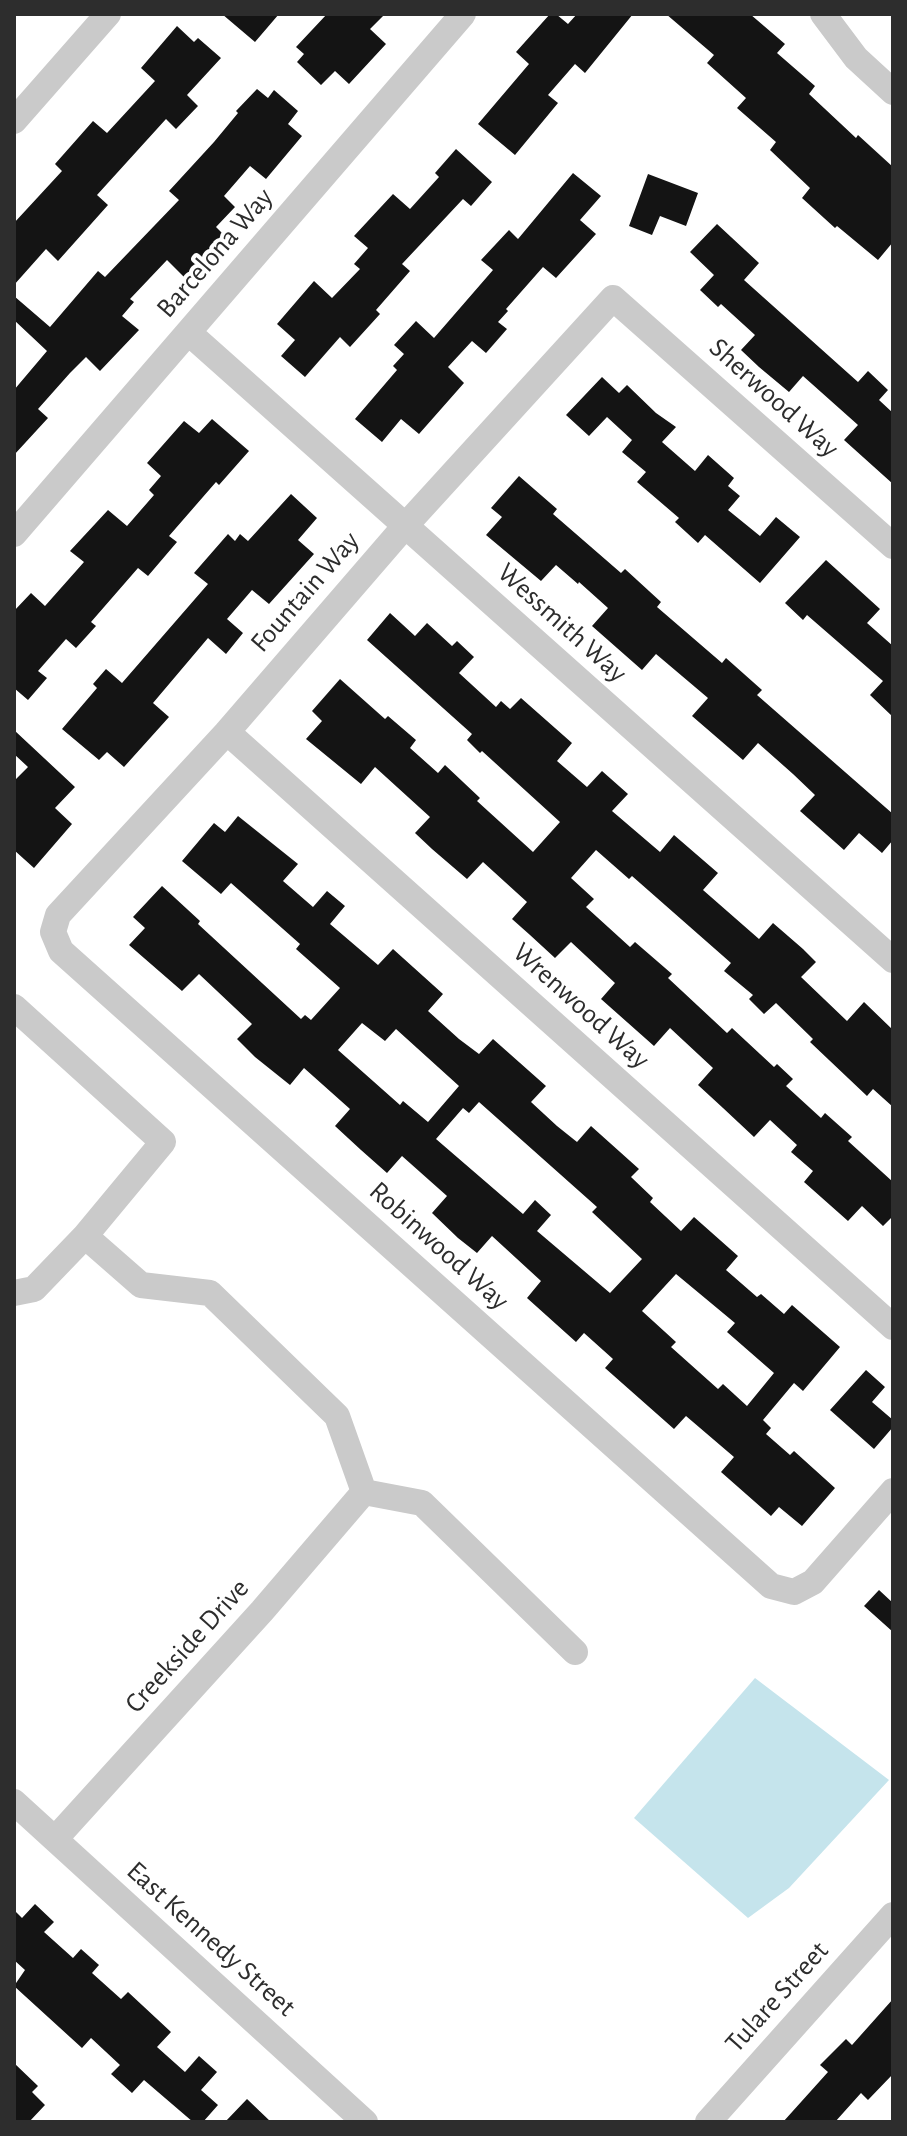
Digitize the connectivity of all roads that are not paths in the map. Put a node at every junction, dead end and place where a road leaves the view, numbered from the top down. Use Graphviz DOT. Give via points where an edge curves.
graph roads {
  1 [pos="108,14"];
  2 [pos="463,14"];
  3 [pos="823,14"];
  4 [pos="893,92"];
  5 [pos="14,121"];
  6 [pos="613,298"];
  7 [pos="189,333"];
  8 [pos="405,526"];
  9 [pos="14,534"];
  10 [pos="893,546"];
  11 [pos="227,732"];
  12 [pos="53,932"];
  13 [pos="893,960"];
  14 [pos="14,1007"];
  15 [pos="85,1236"];
  16 [pos="14,1293"];
  17 [pos="893,1327"];
  18 [pos="893,1491"];
  19 [pos="364,1492"];
  20 [pos="575,1652"];
  21 [pos="14,1802"];
  22 [pos="55,1839"];
  23 [pos="890,1924"];
  24 [pos="353,2118"];
  25 [pos="708,2122"];
  1 -- 5 [label="street"];
  2 -- 7 [label="street, Barcelona Way"];
  3 -- 4 [label="street" via="856,58"];
  6 -- 8 [label="street, Fountain Way"];
  6 -- 10 [label="street, Sherwood Way"];
  7 -- 8 [label="street, Wessmith Way"];
  7 -- 9 [label="street, Barcelona Way"];
  8 -- 11 [label="street, Fountain Way"];
  8 -- 13 [label="street, Wessmith Way"];
  11 -- 12 [label="street, Fountain Way" via="58,915"];
  11 -- 17 [label="street, Wrenwood Way"];
  12 -- 18 [label="street, Robinwood Way" via="61,951 771,1586 794,1592 813,1582"];
  14 -- 15 [label="street" via="163,1142"];
  15 -- 16 [label="street" via="34,1289"];
  15 -- 19 [label="street" via="141,1285 210,1293 337,1416"];
  19 -- 20 [label="street" via="422,1503"];
  19 -- 22 [label="street, Creekside Drive"];
  21 -- 22 [label="street, East Kennedy Street"];
  22 -- 24 [label="street, East Kennedy Street"];
  23 -- 25 [label="street, Tulare Street"];
}
